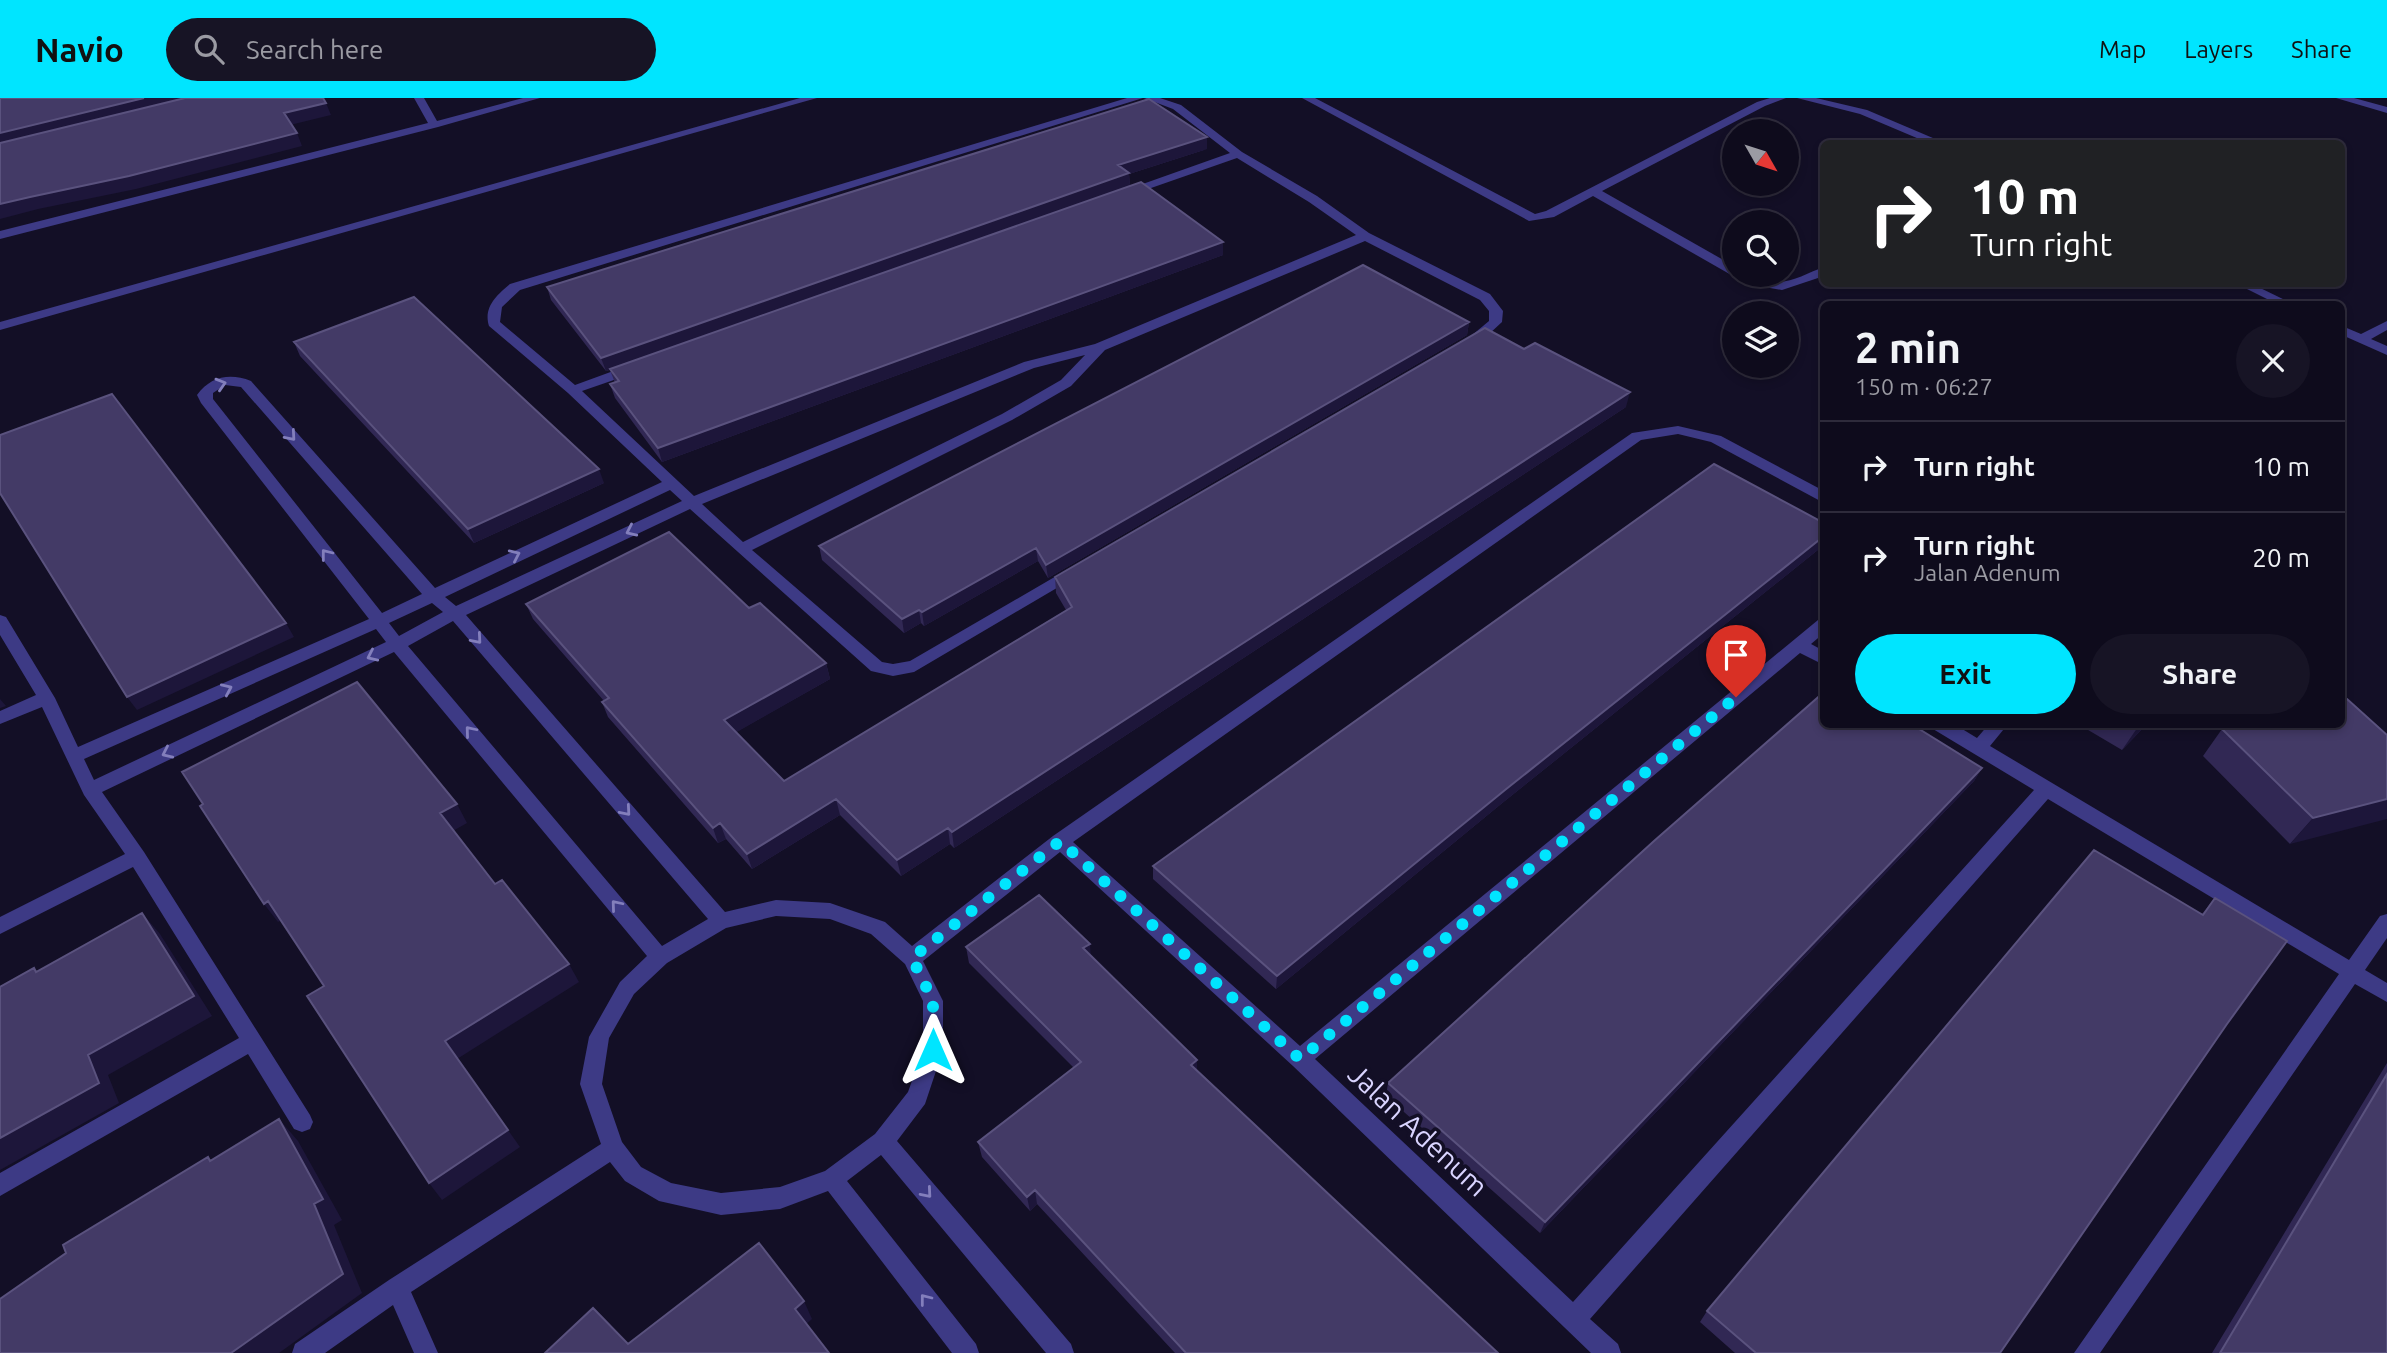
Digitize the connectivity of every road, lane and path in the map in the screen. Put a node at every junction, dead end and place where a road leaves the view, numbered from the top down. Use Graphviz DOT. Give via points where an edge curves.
graph roads {
  1 [pos="419,98"];
  2 [pos="536,98"];
  3 [pos="812,98"];
  4 [pos="1138,98"];
  5 [pos="1149,98"];
  6 [pos="1307,98"];
  7 [pos="1781,98"];
  8 [pos="1801,98"];
  9 [pos="2342,98"];
  10 [pos="2387,110"];
  11 [pos="433,125"];
  12 [pos="1932,140"];
  13 [pos="1238,154"];
  14 [pos="1595,192"];
  15 [pos="1108,200"];
  16 [pos="0,235"];
  17 [pos="1365,236"];
  18 [pos="1722,264"];
  19 [pos="1820,273"];
  20 [pos="1799,283"];
  21 [pos="2250,287"];
  22 [pos="2280,301"];
  23 [pos="2387,325"];
  24 [pos="0,326"];
  25 [pos="2345,332"];
  26 [pos="2361,340"];
  27 [pos="1100,347"];
  28 [pos="2387,351"];
  29 [pos="1456,352"];
  30 [pos="651,362"];
  31 [pos="572,390"];
  32 [pos="670,484"];
  33 [pos="1820,496"];
  34 [pos="692,502"];
  35 [pos="741,549"];
  36 [pos="1094,561"];
  37 [pos="431,594"];
  38 [pos="455,613"];
  39 [pos="0,621"];
  40 [pos="379,621"];
  41 [pos="1820,627"];
  42 [pos="397,644"];
  43 [pos="1799,645"];
  44 [pos="1820,657"];
  45 [pos="46,698"];
  46 [pos="0,718"];
  47 [pos="1946,728"];
  48 [pos="1996,728"];
  49 [pos="1979,747"];
  50 [pos="75,756"];
  51 [pos="2047,788"];
  52 [pos="90,790"];
  53 [pos="1060,841"];
  54 [pos="137,857"];
  55 [pos="722,921"];
  56 [pos="2387,922"];
  57 [pos="0,926"];
  58 [pos="660,957"];
  59 [pos="912,958"];
  60 [pos="2353,973"];
  61 [pos="2387,993"];
  62 [pos="251,1042"];
  63 [pos="1300,1059"];
  64 [pos="302,1122"];
  65 [pos="883,1141"];
  66 [pos="613,1148"];
  67 [pos="832,1179"];
  68 [pos="0,1185"];
  69 [pos="397,1288"];
  70 [pos="1574,1319"];
  71 [pos="304,1353"];
  72 [pos="426,1353"];
  73 [pos="967,1353"];
  74 [pos="1062,1353"];
  75 [pos="1609,1353"];
  76 [pos="2086,1353"];
  1 -- 11 [label="street"];
  2 -- 11 [label="street"];
  3 -- 24 [label="street"];
  4 -- 31 [label="street" via="515,287 499,300 492,312 494,323"];
  5 -- 13 [label="street" via="1177,107"];
  6 -- 14 [label="street" via="1533,218"];
  7 -- 14 [label="street" via="1761,104"];
  8 -- 12 [label="street" via="1863,113"];
  9 -- 10 [label="street"];
  11 -- 16 [label="street"];
  13 -- 15 [label="street"];
  13 -- 17 [label="street"];
  14 -- 18 [label="street"];
  17 -- 27 [label="street"];
  17 -- 29 [label="street" via="1492,304 1495,322"];
  19 -- 20 [label="street"];
  21 -- 22 [label="street"];
  23 -- 26 [label="street"];
  25 -- 26 [label="street"];
  26 -- 28 [label="street"];
  27 -- 34 [label="street" via="1029,365"];
  27 -- 35 [label="street" via="1066,383 1007,417"];
  30 -- 31 [label="street"];
  31 -- 32 [label="street"];
  32 -- 34 [label="street"];
  37 -- 32 [label="street, one-way"];
  33 -- 53 [label="street" via="1716,439 1678,430 1636,436"];
  34 -- 35 [label="street"];
  34 -- 38 [label="street, one-way"];
  35 -- 36 [label="street" via="863,657 877,667 893,670 914,666"];
  37 -- 38 [label="street"];
  37 -- 40 [label="street"];
  40 -- 37 [label="street, one-way" via="206,400 204,395 211,386 234,380 246,384"];
  38 -- 42 [label="street"];
  38 -- 55 [label="street, one-way"];
  39 -- 45 [label="street"];
  40 -- 42 [label="street"];
  50 -- 40 [label="street, one-way"];
  41 -- 43 [label="street"];
  42 -- 52 [label="street, one-way"];
  58 -- 42 [label="street, one-way"];
  43 -- 44 [label="street"];
  43 -- 63 [label="street"];
  45 -- 46 [label="street"];
  45 -- 50 [label="street"];
  47 -- 49 [label="street"];
  48 -- 49 [label="street"];
  49 -- 51 [label="street"];
  50 -- 52 [label="street"];
  51 -- 60 [label="street"];
  51 -- 70 [label="street"];
  52 -- 54 [label="street"];
  53 -- 59 [label="street"];
  53 -- 63 [label="street, Jalan Adenum"];
  54 -- 57 [label="street"];
  54 -- 62 [label="street"];
  55 -- 58 [label="street"];
  55 -- 59 [label="street" via="776,908 830,911 878,928"];
  56 -- 60 [label="street"];
  58 -- 66 [label="street" via="627,988 599,1037 591,1084"];
  59 -- 65 [label="street" via="933,1001 933,1050 917,1097"];
  60 -- 61 [label="street"];
  60 -- 76 [label="street"];
  62 -- 64 [label="street"];
  62 -- 68 [label="street"];
  63 -- 70 [label="street, Jalan Adenum"];
  65 -- 67 [label="street"];
  65 -- 74 [label="street, one-way"];
  66 -- 67 [label="street" via="633,1174 667,1193 721,1204 780,1198"];
  66 -- 69 [label="street"];
  73 -- 67 [label="street, one-way"];
  69 -- 71 [label="street"];
  69 -- 72 [label="street"];
  70 -- 75 [label="street, Jalan Adenum"];
}
